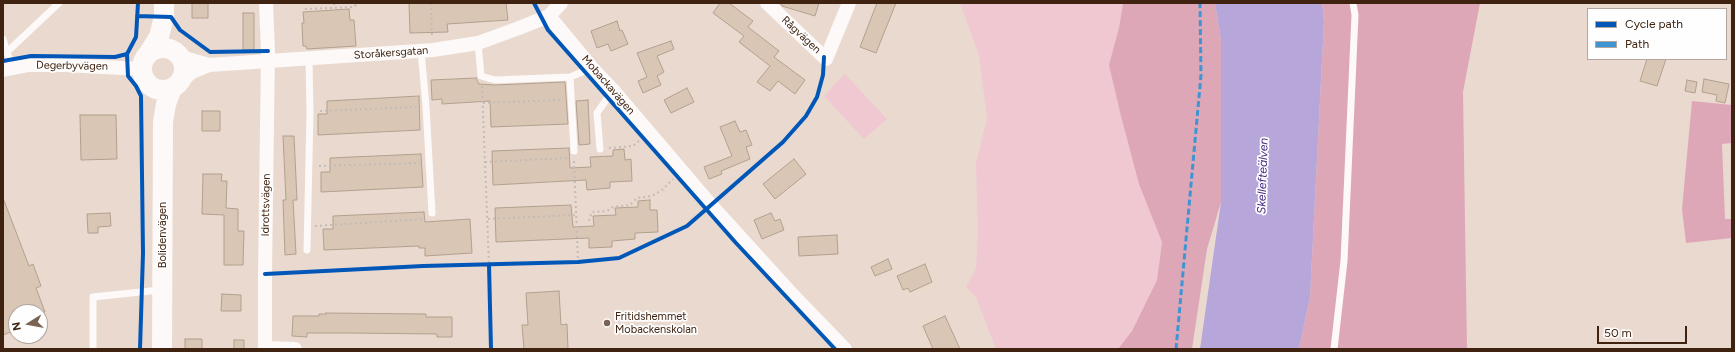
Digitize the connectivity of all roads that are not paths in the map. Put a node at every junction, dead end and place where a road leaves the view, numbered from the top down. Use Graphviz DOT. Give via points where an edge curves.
graph roads {
  1 [pos="60,3"];
  2 [pos="266,3"];
  3 [pos="561,3"];
  4 [pos="767,3"];
  5 [pos="849,3"];
  6 [pos="1353,3"];
  7 [pos="164,10"];
  8 [pos="549,16"];
  9 [pos="3,39"];
  10 [pos="478,43"];
  11 [pos="150,51"];
  12 [pos="426,51"];
  13 [pos="7,52"];
  14 [pos="178,55"];
  15 [pos="309,59"];
  16 [pos="268,62"];
  17 [pos="209,65"];
  18 [pos="592,68"];
  19 [pos="7,69"];
  20 [pos="141,69"];
  21 [pos="570,77"];
  22 [pos="175,86"];
  23 [pos="151,88"];
  24 [pos="613,90"];
  25 [pos="163,122"];
  26 [pos="600,149"];
  27 [pos="574,151"];
  28 [pos="432,213"];
  29 [pos="307,250"];
  30 [pos="162,290"];
  31 [pos="266,348"];
  32 [pos="93,349"];
  33 [pos="162,349"];
  34 [pos="295,349"];
  35 [pos="845,349"];
  36 [pos="1334,349"];
  1 -- 13 [label="lane"];
  2 -- 16 [label="street, Idrottsvägen"];
  3 -- 8 [label="street, Storåkersgatan"];
  4 -- 5 [label="street, Rågvägen" via="826,59"];
  6 -- 36 [label="lane" via="1355,15 1344,261"];
  7 -- 11 [label="main road" via="159,37"];
  7 -- 14 [label="main road"];
  8 -- 10 [label="street, Storåkersgatan"];
  8 -- 18 [label="street, Mobackavägen"];
  9 -- 13 [label="lane"];
  10 -- 12 [label="street, Storåkersgatan"];
  10 -- 21 [label="lane" via="481,76 495,80"];
  11 -- 14 [label="main road" via="163,48"];
  11 -- 20 [label="main road" via="145,56"];
  12 -- 15 [label="street, Storåkersgatan"];
  12 -- 28 [label="lane" via="426,106"];
  13 -- 19 [label="lane"];
  14 -- 17 [label="street, Storåkersgatan"];
  14 -- 22 [label="main road" via="184,71"];
  15 -- 16 [label="street, Storåkersgatan"];
  15 -- 29 [label="lane"];
  16 -- 17 [label="street, Storåkersgatan"];
  16 -- 31 [label="street, Idrottsvägen"];
  17 -- 22 [label="street, Storåkersgatan" via="192,72"];
  18 -- 21 [label="lane"];
  18 -- 24 [label="street, Mobackavägen"];
  19 -- 20 [label="street, Degerbyvägen" via="29,65"];
  20 -- 23 [label="main road" via="146,83"];
  21 -- 27 [label="lane"];
  22 -- 23 [label="main road" via="158,90"];
  22 -- 25 [label="main road, Bolidenvägen" via="166,104"];
  23 -- 25 [label="main road, Bolidenvägen"];
  24 -- 26 [label="lane" via="598,113"];
  24 -- 35 [label="street, Mobackavägen" via="681,171"];
  25 -- 30 [label="main road, Bolidenvägen"];
  30 -- 32 [label="lane" via="93,297"];
  30 -- 33 [label="main road, Bolidenvägen"];
  31 -- 34 [label="street"];
}
